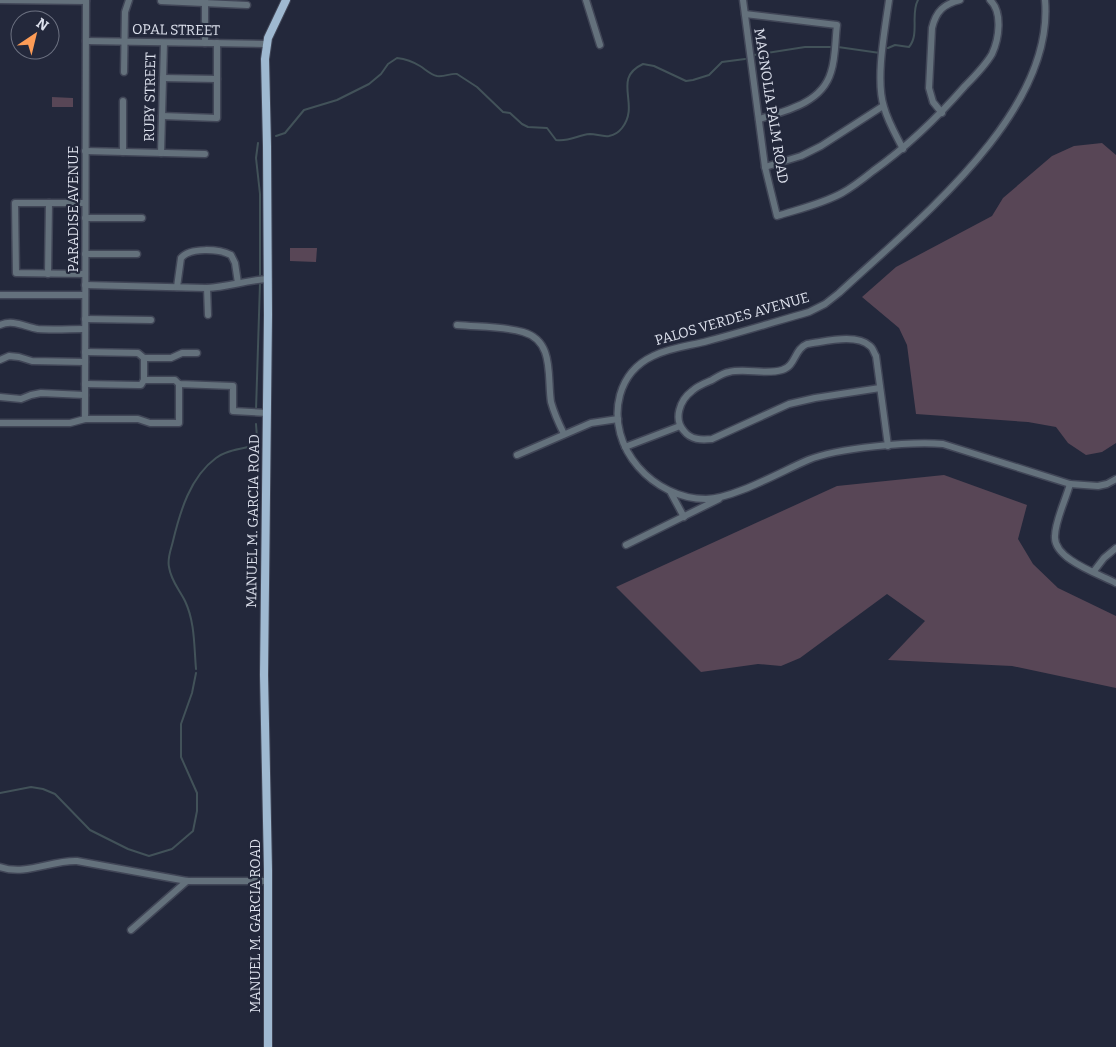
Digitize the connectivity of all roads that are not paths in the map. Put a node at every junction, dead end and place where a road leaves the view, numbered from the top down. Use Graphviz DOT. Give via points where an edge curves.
graph roads {
  1 [pos="0,0"];
  2 [pos="12,0"];
  3 [pos="86,0"];
  4 [pos="129,0"];
  5 [pos="286,0"];
  6 [pos="586,0"];
  7 [pos="743,0"];
  8 [pos="888,0"];
  9 [pos="958,0"];
  10 [pos="990,0"];
  11 [pos="1044,0"];
  12 [pos="161,1"];
  13 [pos="205,1"];
  14 [pos="247,5"];
  15 [pos="745,14"];
  16 [pos="86,41"];
  17 [pos="124,42"];
  18 [pos="164,42"];
  19 [pos="205,43"];
  20 [pos="217,43"];
  21 [pos="266,44"];
  22 [pos="600,45"];
  23 [pos="124,72"];
  24 [pos="163,78"];
  25 [pos="217,79"];
  26 [pos="123,101"];
  27 [pos="883,106"];
  28 [pos="942,113"];
  29 [pos="162,116"];
  30 [pos="759,119"];
  31 [pos="903,149"];
  32 [pos="85,151"];
  33 [pos="123,152"];
  34 [pos="161,153"];
  35 [pos="206,154"];
  36 [pos="765,167"];
  37 [pos="49,203"];
  38 [pos="85,203"];
  39 [pos="86,218"];
  40 [pos="142,218"];
  41 [pos="85,254"];
  42 [pos="137,254"];
  43 [pos="48,274"];
  44 [pos="85,274"];
  45 [pos="268,279"];
  46 [pos="238,282"];
  47 [pos="85,285"];
  48 [pos="177,287"];
  49 [pos="207,288"];
  50 [pos="85,294"];
  51 [pos="0,295"];
  52 [pos="208,315"];
  53 [pos="85,318"];
  54 [pos="151,320"];
  55 [pos="0,325"];
  56 [pos="457,325"];
  57 [pos="85,329"];
  58 [pos="85,352"];
  59 [pos="197,353"];
  60 [pos="144,358"];
  61 [pos="0,360"];
  62 [pos="85,362"];
  63 [pos="144,380"];
  64 [pos="85,384"];
  65 [pos="179,384"];
  66 [pos="880,388"];
  67 [pos="85,395"];
  68 [pos="0,397"];
  69 [pos="267,413"];
  70 [pos="85,418"];
  71 [pos="618,419"];
  72 [pos="0,423"];
  73 [pos="680,426"];
  74 [pos="564,434"];
  75 [pos="888,446"];
  76 [pos="625,447"];
  77 [pos="517,455"];
  78 [pos="1116,479"];
  79 [pos="1070,484"];
  80 [pos="671,493"];
  81 [pos="722,497"];
  82 [pos="684,517"];
  83 [pos="626,545"];
  84 [pos="1116,548"];
  85 [pos="1094,572"];
  86 [pos="1116,582"];
  87 [pos="0,866"];
  88 [pos="188,881"];
  89 [pos="268,881"];
  90 [pos="131,930"];
  91 [pos="268,1047"];
  1 -- 2 [label="street"];
  2 -- 3 [label="street"];
  3 -- 16 [label="street, PARADISE AVENUE"];
  4 -- 17 [label="street" via="124,12"];
  5 -- 21 [label="main road, MANUEL M. GARCIA ROAD"];
  6 -- 22 [label="street"];
  7 -- 15 [label="street, MAGNOLIA PALM ROAD"];
  8 -- 27 [label="street" via="881,84"];
  9 -- 28 [label="street" via="942,7 932,28 929,88"];
  10 -- 28 [label="street" via="996,7 998,18 992,54"];
  11 -- 71 [label="street, PALOS VERDES AVENUE" via="1043,37 1023,94 963,177 825,304 809,312 665,351 641,363 622,388"];
  12 -- 13 [label="street"];
  13 -- 14 [label="street"];
  13 -- 19 [label="street"];
  15 -- 30 [label="street, MAGNOLIA PALM ROAD"];
  15 -- 30 [label="street" via="837,25 832,70 823,88 792,110"];
  16 -- 17 [label="street, OPAL STREET"];
  16 -- 32 [label="street, PARADISE AVENUE"];
  17 -- 18 [label="street, OPAL STREET"];
  17 -- 23 [label="street"];
  18 -- 19 [label="street, OPAL STREET"];
  18 -- 24 [label="street, RUBY STREET"];
  19 -- 20 [label="street, OPAL STREET"];
  20 -- 21 [label="street, OPAL STREET"];
  20 -- 25 [label="street"];
  21 -- 45 [label="main road, MANUEL M. GARCIA ROAD"];
  24 -- 25 [label="street"];
  24 -- 29 [label="street, RUBY STREET"];
  25 -- 29 [label="street" via="217,118"];
  26 -- 33 [label="street"];
  27 -- 31 [label="street"];
  27 -- 36 [label="street" via="814,149"];
  28 -- 31 [label="street"];
  29 -- 34 [label="street, RUBY STREET"];
  30 -- 36 [label="street, MAGNOLIA PALM ROAD"];
  31 -- 36 [label="street, MAGNOLIA PALM ROAD" via="843,193 777,216"];
  32 -- 33 [label="street"];
  32 -- 38 [label="street, PARADISE AVENUE"];
  33 -- 34 [label="street"];
  34 -- 35 [label="street"];
  37 -- 38 [label="street"];
  37 -- 43 [label="street"];
  37 -- 43 [label="street" via="15,202 16,274"];
  38 -- 39 [label="street, PARADISE AVENUE"];
  39 -- 40 [label="street"];
  39 -- 41 [label="street, PARADISE AVENUE"];
  41 -- 42 [label="street"];
  41 -- 44 [label="street, PARADISE AVENUE"];
  43 -- 44 [label="street"];
  44 -- 47 [label="street, PARADISE AVENUE"];
  45 -- 46 [label="street"];
  45 -- 69 [label="main road, MANUEL M. GARCIA ROAD"];
  46 -- 48 [label="street" via="231,255 198,251 181,258"];
  46 -- 49 [label="street"];
  47 -- 48 [label="street"];
  47 -- 50 [label="street, PARADISE AVENUE"];
  48 -- 49 [label="street"];
  49 -- 52 [label="street"];
  50 -- 51 [label="street"];
  50 -- 53 [label="street, PARADISE AVENUE"];
  53 -- 54 [label="street"];
  53 -- 57 [label="street, PARADISE AVENUE"];
  55 -- 57 [label="street"];
  56 -- 74 [label="street" via="525,332 542,345 547,354 555,415"];
  57 -- 58 [label="street, PARADISE AVENUE"];
  58 -- 60 [label="street" via="138,353"];
  58 -- 62 [label="street, PARADISE AVENUE"];
  59 -- 60 [label="street" via="182,353 171,358"];
  60 -- 63 [label="street"];
  61 -- 62 [label="street" via="9,356 32,361"];
  62 -- 64 [label="street, PARADISE AVENUE"];
  63 -- 64 [label="street" via="139,385"];
  63 -- 65 [label="street" via="175,380"];
  64 -- 67 [label="street, PARADISE AVENUE"];
  65 -- 69 [label="street" via="233,386 233,411"];
  65 -- 70 [label="street" via="179,423"];
  66 -- 73 [label="street" via="789,404 712,439 692,438"];
  66 -- 73 [label="street" via="879,367 871,346 849,339 807,344 786,368 765,372 728,372 693,390 680,408"];
  66 -- 75 [label="street"];
  67 -- 68 [label="street"];
  67 -- 70 [label="street, PARADISE AVENUE"];
  69 -- 89 [label="main road, MANUEL M. GARCIA ROAD" via="264,675"];
  70 -- 72 [label="street" via="70,423"];
  71 -- 74 [label="street"];
  71 -- 76 [label="street, PALOS VERDES AVENUE"];
  73 -- 76 [label="street"];
  74 -- 77 [label="street"];
  75 -- 79 [label="street, PALOS VERDES AVENUE" via="943,444"];
  75 -- 81 [label="street, PALOS VERDES AVENUE" via="810,459"];
  76 -- 80 [label="street, PALOS VERDES AVENUE" via="632,461"];
  78 -- 79 [label="street, PALOS VERDES AVENUE" via="1098,486"];
  79 -- 85 [label="street" via="1054,535 1055,543 1071,560"];
  80 -- 81 [label="street, PALOS VERDES AVENUE" via="707,499"];
  80 -- 82 [label="street"];
  81 -- 82 [label="street"];
  82 -- 83 [label="street"];
  84 -- 85 [label="street"];
  85 -- 86 [label="street"];
  87 -- 88 [label="street" via="22,870 77,861"];
  88 -- 89 [label="street"];
  88 -- 90 [label="street"];
  89 -- 91 [label="main road, MANUEL M. GARCIA ROAD"];
}
